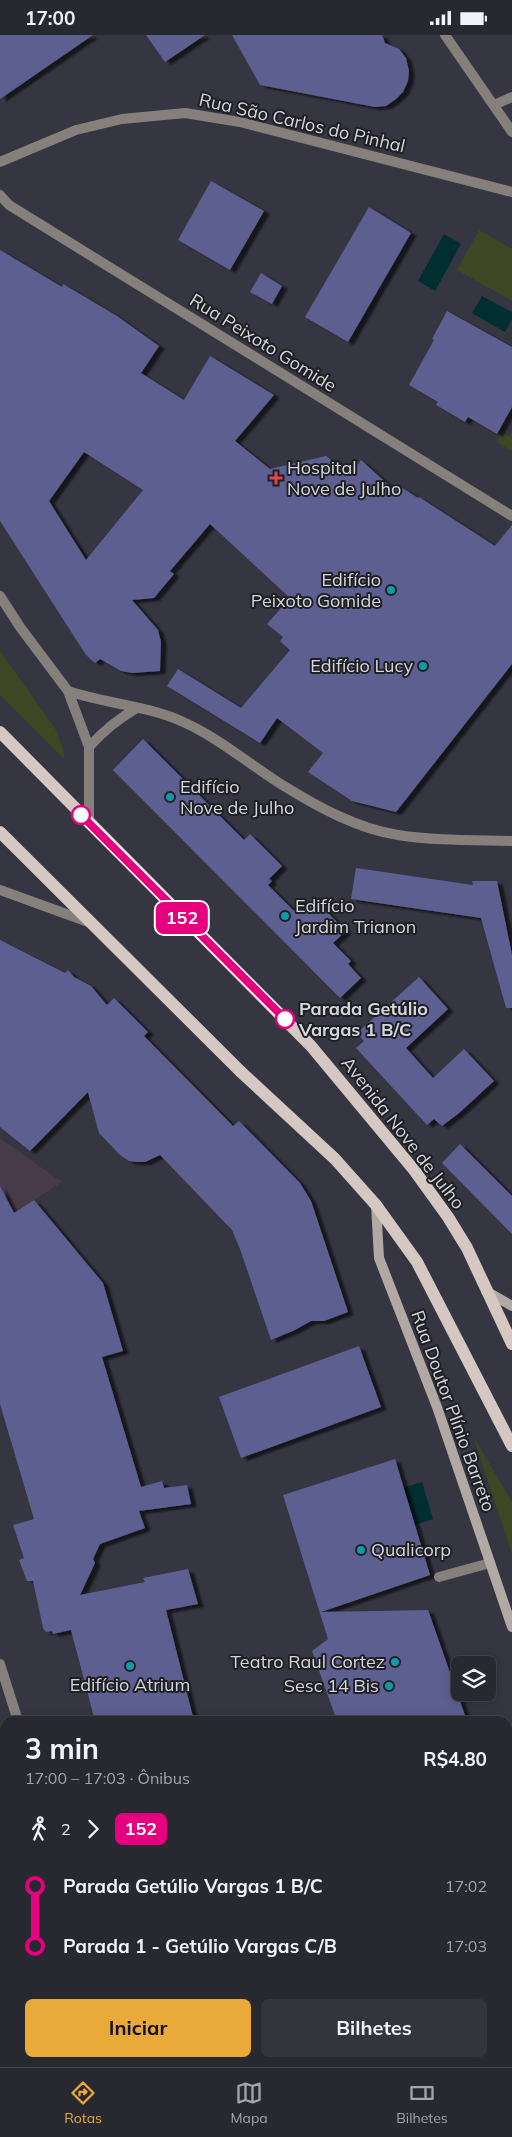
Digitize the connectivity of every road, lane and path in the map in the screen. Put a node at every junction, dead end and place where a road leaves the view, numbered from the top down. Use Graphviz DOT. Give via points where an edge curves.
graph roads {
  1 [pos="445,35"];
  2 [pos="512,97"];
  3 [pos="494,105"];
  4 [pos="512,132"];
  5 [pos="0,162"];
  6 [pos="512,192"];
  7 [pos="0,195"];
  8 [pos="512,516"];
  9 [pos="0,596"];
  10 [pos="68,691"];
  11 [pos="137,708"];
  12 [pos="0,732"];
  13 [pos="89,747"];
  14 [pos="89,823"];
  15 [pos="0,832"];
  16 [pos="512,841"];
  17 [pos="0,890"];
  18 [pos="91,923"];
  19 [pos="376,1205"];
  20 [pos="486,1291"];
  21 [pos="512,1306"];
  22 [pos="512,1344"];
  23 [pos="512,1445"];
  24 [pos="490,1563"];
  25 [pos="439,1577"];
  26 [pos="512,1627"];
  27 [pos="0,1665"];
  28 [pos="16,1716"];
  1 -- 3 [label="street"];
  2 -- 3 [label="street"];
  3 -- 4 [label="street"];
  5 -- 6 [label="street, Rua São Carlos do Pinhal" via="76,130 122,119 185,113 240,122"];
  7 -- 8 [label="street, Rua Peixoto Gomide" via="9,205"];
  9 -- 10 [label="street"];
  10 -- 11 [label="street"];
  10 -- 13 [label="street"];
  11 -- 13 [label="street" via="105,729"];
  11 -- 16 [label="street" via="180,720 202,731 291,790 328,811 374,829 428,838"];
  12 -- 14 [label="main road, Avenida Nove de Julho"];
  13 -- 14 [label="street"];
  14 -- 20 [label="main road, Avenida Nove de Julho" via="311,1045 437,1201 467,1248"];
  15 -- 18 [label="main road"];
  17 -- 18 [label="street"];
  18 -- 19 [label="main road" via="334,1159"];
  19 -- 23 [label="main road" via="417,1262"];
  19 -- 24 [label="main road, Rua Doutor Plínio Barreto" via="378,1258 437,1407"];
  20 -- 21 [label="main road"];
  20 -- 22 [label="main road, Avenida Nove de Julho"];
  24 -- 25 [label="street"];
  24 -- 26 [label="main road, Rua Doutor Plínio Barreto"];
  27 -- 28 [label="street"];
}
